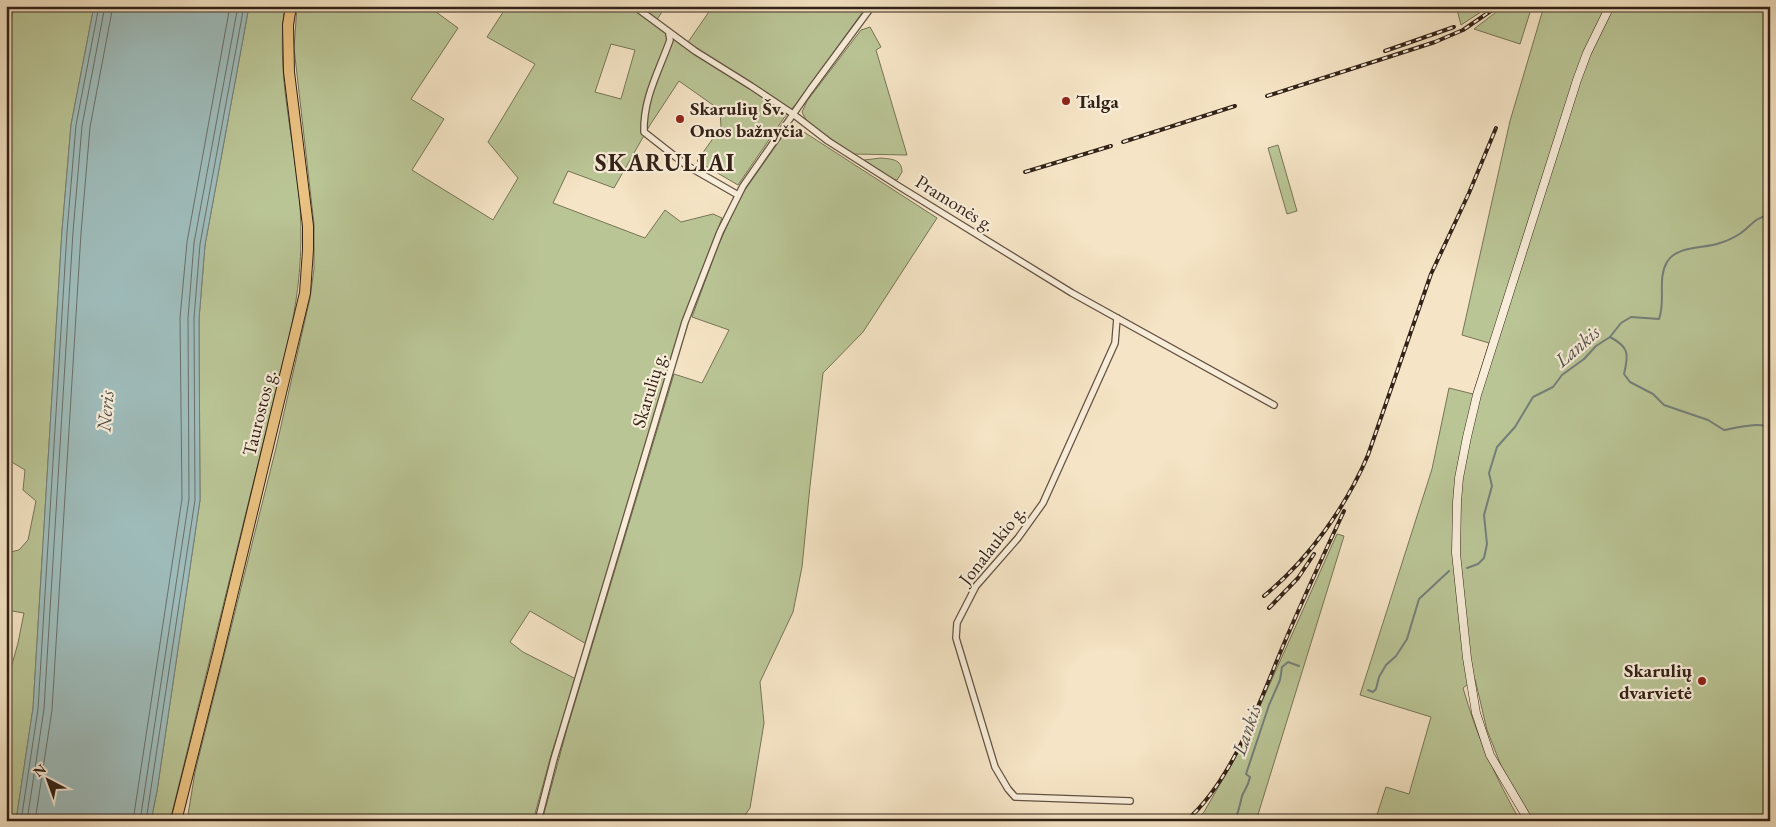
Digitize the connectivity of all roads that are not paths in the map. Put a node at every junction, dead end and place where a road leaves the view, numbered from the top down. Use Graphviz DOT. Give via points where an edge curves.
graph roads {
  1 [pos="291,6"];
  2 [pos="634,6"];
  3 [pos="872,6"];
  4 [pos="1610,6"];
  5 [pos="670,34"];
  6 [pos="793,114"];
  7 [pos="738,195"];
  8 [pos="1117,318"];
  9 [pos="1274,405"];
  10 [pos="1130,802"];
  11 [pos="176,821"];
  12 [pos="538,821"];
  13 [pos="1529,821"];
  1 -- 11 [label="highway, Taurostos g." via="289,72 308,226 305,292"];
  2 -- 5 [label="street, Pramonės g."];
  3 -- 6 [label="street, Skarulių g."];
  4 -- 13 [label="main road" via="1587,53 1566,114 1477,396 1459,478 1456,553 1476,713 1490,755"];
  5 -- 6 [label="street, Pramonės g."];
  5 -- 7 [label="street" via="649,95 644,132 686,165"];
  6 -- 7 [label="street, Skarulių g."];
  6 -- 8 [label="street, Pramonės g." via="902,189"];
  7 -- 12 [label="street, Skarulių g." via="685,322"];
  8 -- 9 [label="street, Pramonės g."];
  8 -- 10 [label="street, Jonalaukio g." via="1115,343 1043,504 976,586 958,623 956,638 995,768 1016,797"];
}
